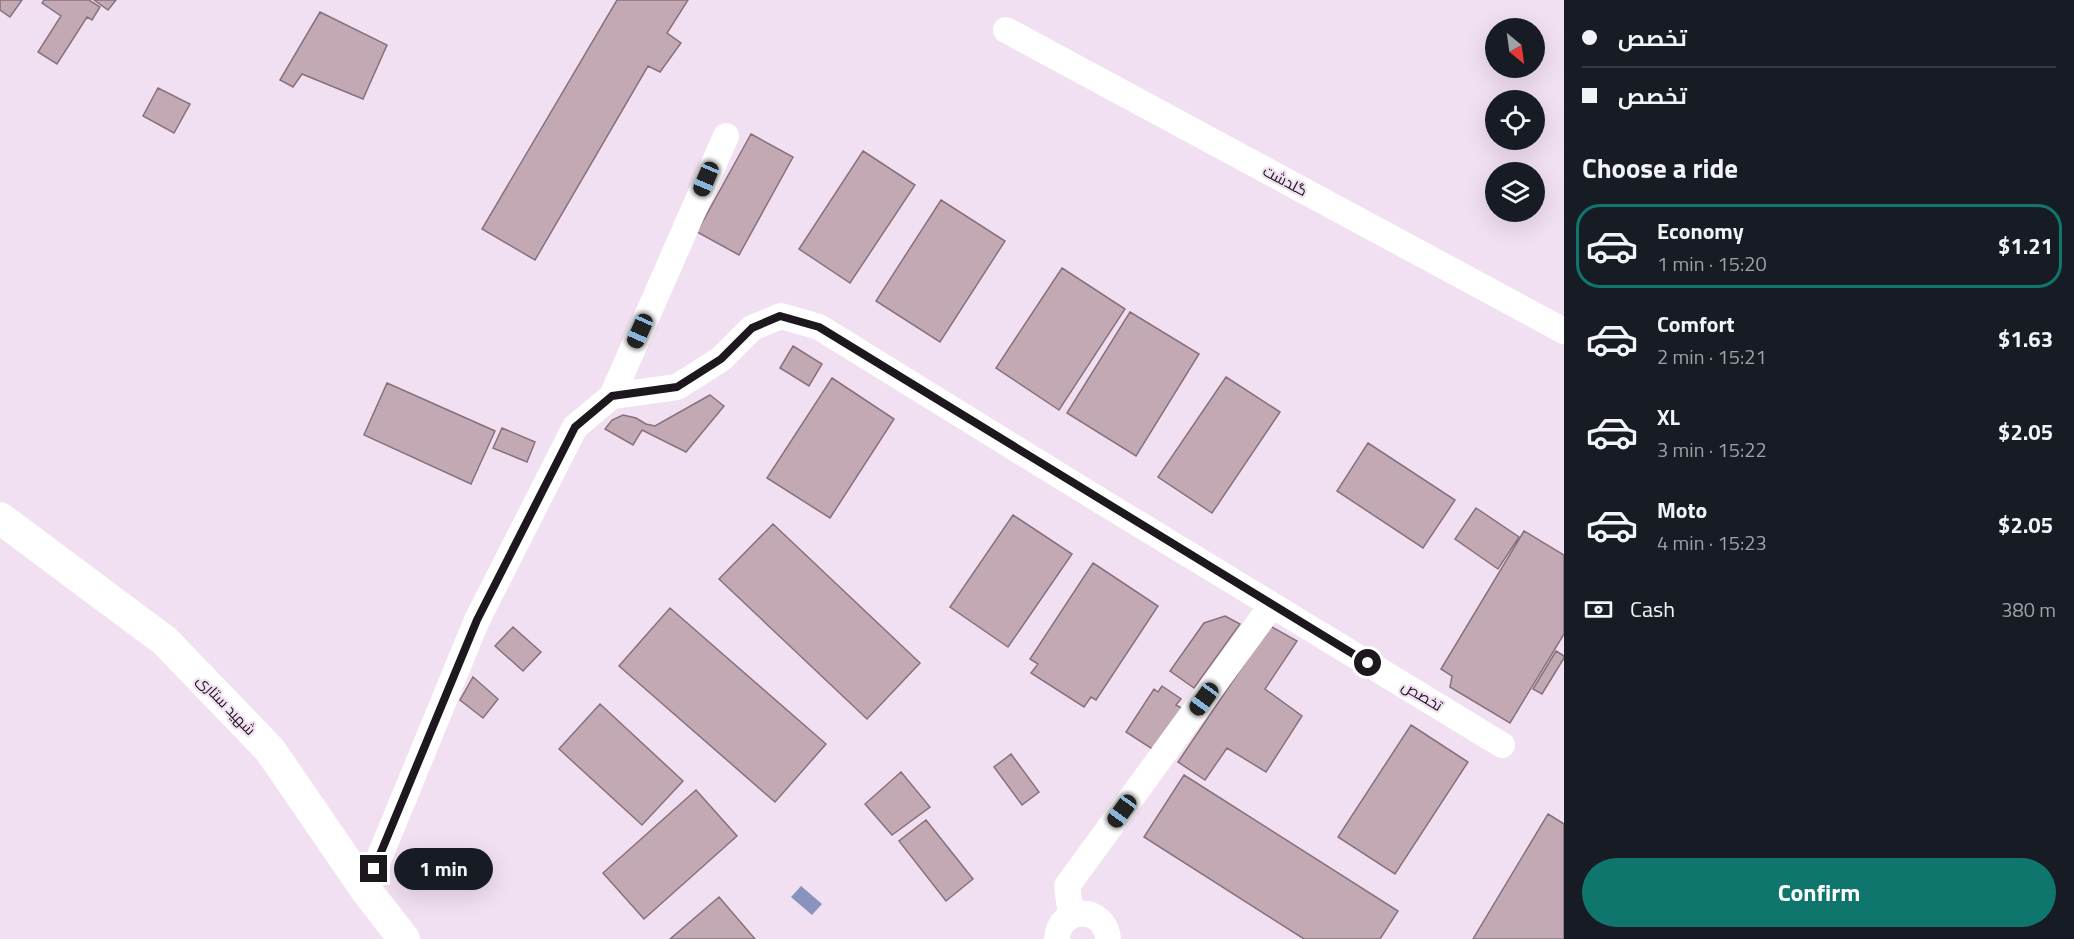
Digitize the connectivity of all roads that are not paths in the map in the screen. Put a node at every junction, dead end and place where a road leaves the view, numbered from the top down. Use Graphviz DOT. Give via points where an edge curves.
graph roads {
  1 [pos="1006,30"];
  2 [pos="726,136"];
  3 [pos="1564,331"];
  4 [pos="612,396"];
  5 [pos="0,518"];
  6 [pos="1272,605"];
  7 [pos="1502,745"];
  8 [pos="366,890"];
  9 [pos="1071,915"];
  10 [pos="1055,938"];
  11 [pos="404,939"];
  12 [pos="1108,939"];
  1 -- 3 [label="street, گلدشت"];
  2 -- 4 [label="street"];
  4 -- 6 [label="street, تخصص" via="677,387 721,359 752,328 780,316 819,327"];
  4 -- 8 [label="street" via="575,427 477,620"];
  5 -- 8 [label="street, شهید ستاری" via="165,641 270,750"];
  6 -- 7 [label="street, تخصص"];
  6 -- 9 [label="street" via="1067,886"];
  8 -- 11 [label="street, شهید ستاری"];
  9 -- 10 [label="street"];
  9 -- 12 [label="street" via="1089,914 1097,918"];
}
